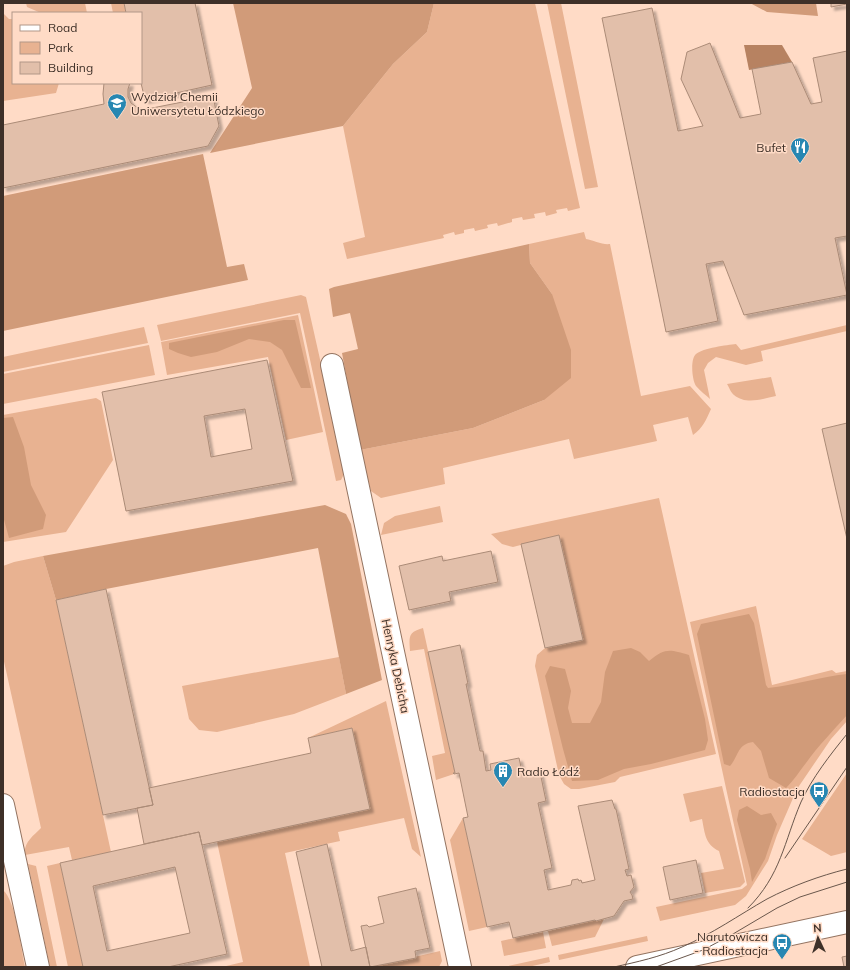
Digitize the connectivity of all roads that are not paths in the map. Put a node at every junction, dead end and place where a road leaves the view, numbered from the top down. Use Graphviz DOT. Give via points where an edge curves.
graph roads {
  1 [pos="332,365"];
  2 [pos="3,805"];
  3 [pos="847,922"];
  4 [pos="38,967"];
  5 [pos="460,967"];
  6 [pos="637,967"];
  1 -- 5 [label="street, Henryka Debicha"];
  2 -- 4 [label="street"];
  3 -- 6 [label="street"];
}
